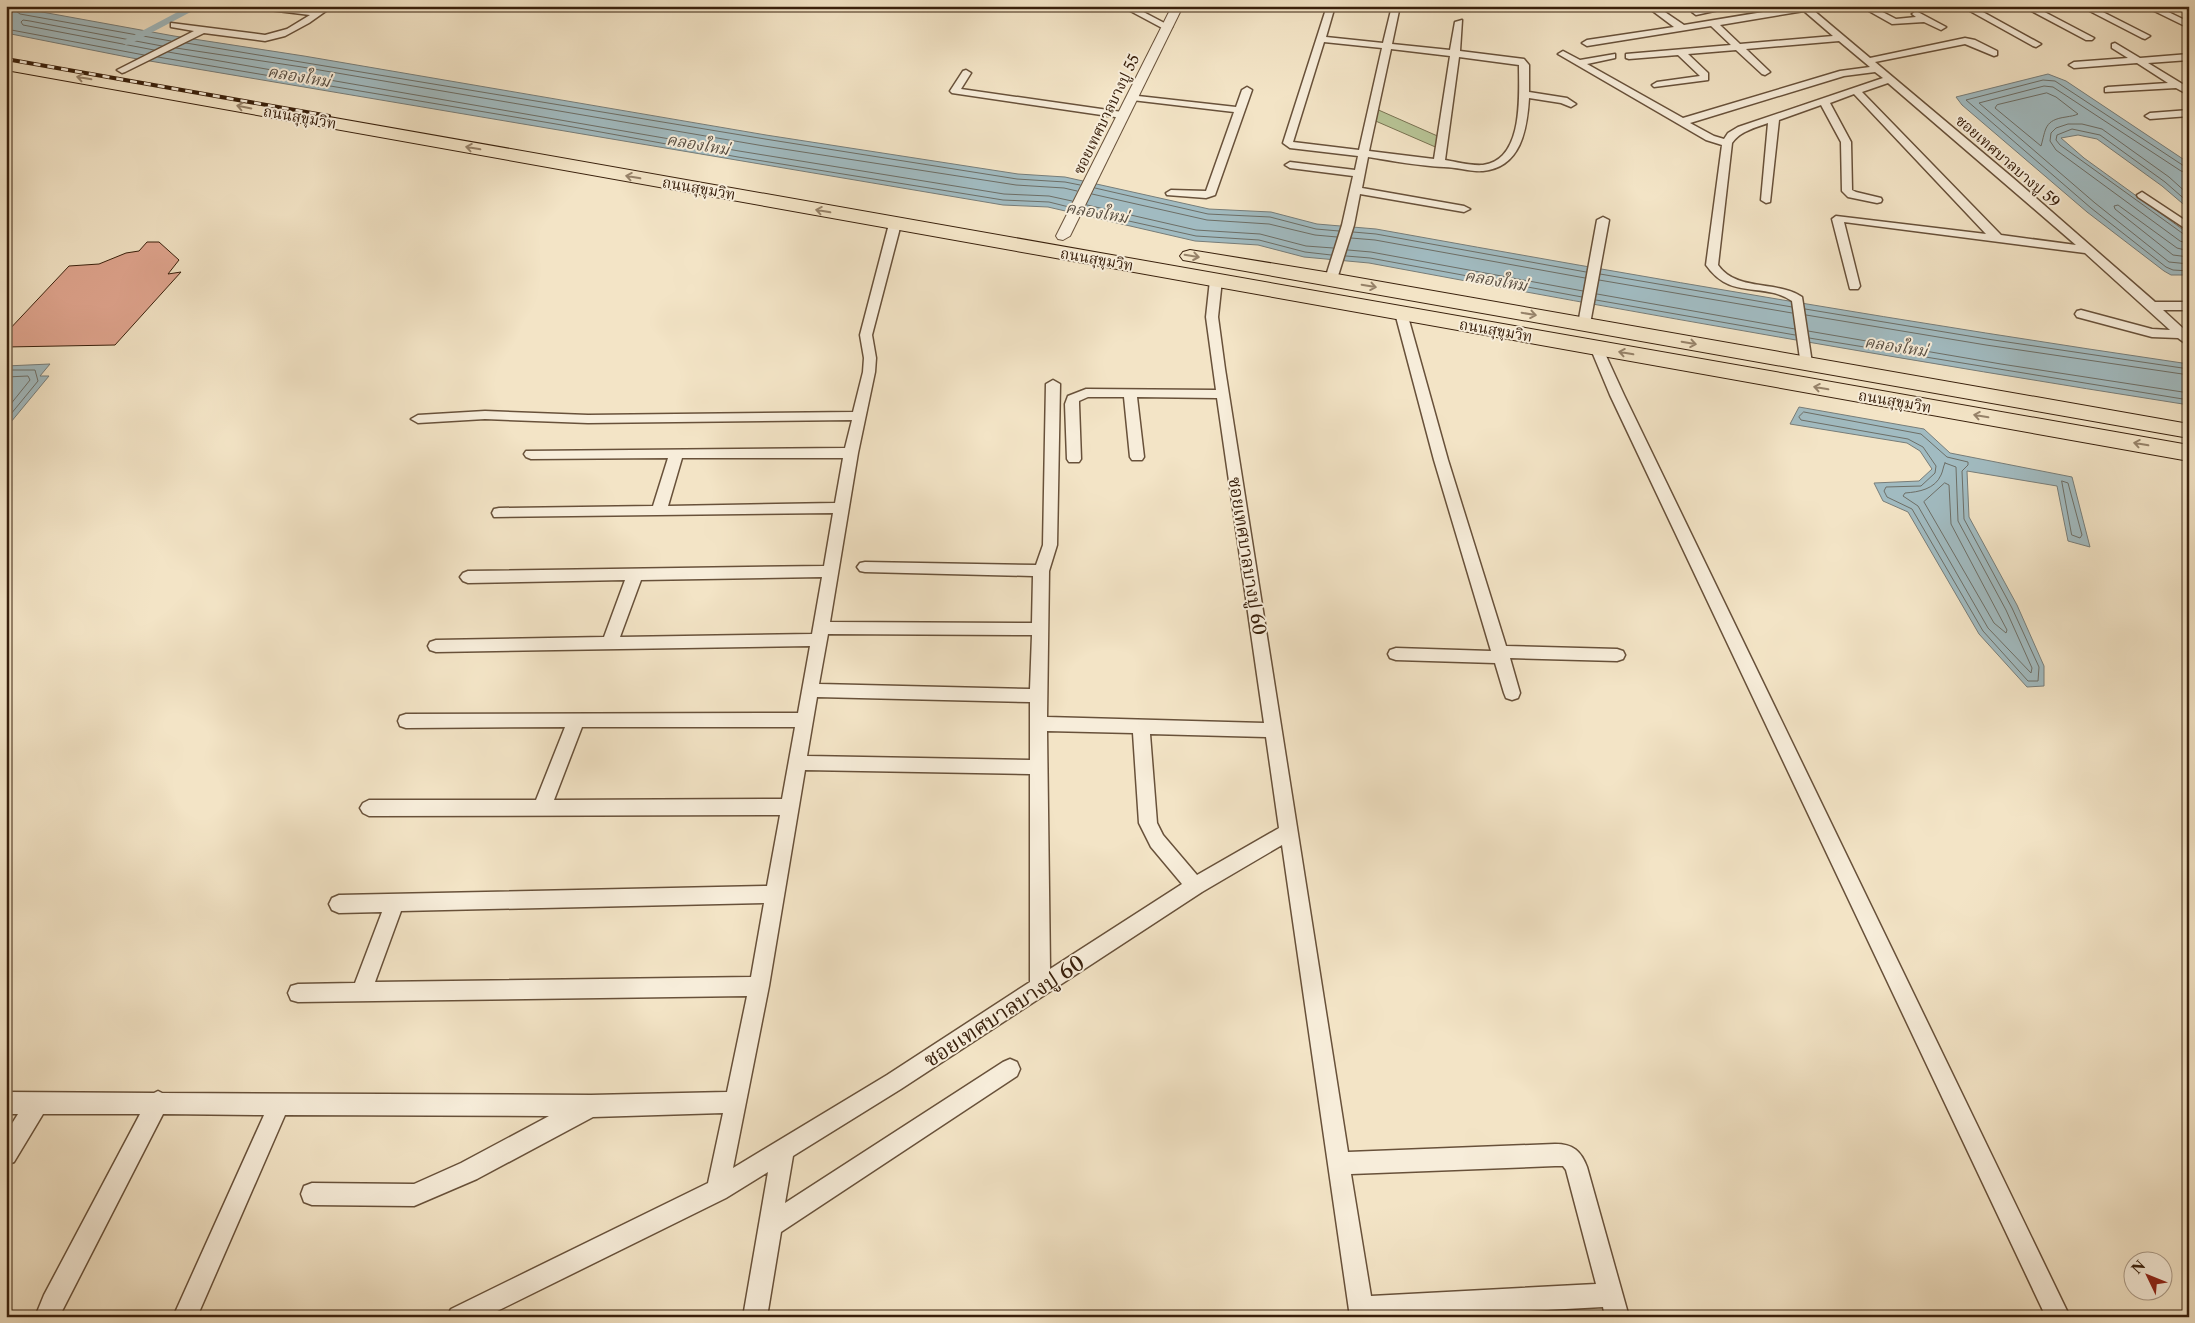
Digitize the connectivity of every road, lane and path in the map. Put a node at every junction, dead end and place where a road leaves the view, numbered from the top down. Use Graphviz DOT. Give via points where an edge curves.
graph roads {
  1 [pos="261,6"];
  2 [pos="329,6"];
  3 [pos="1125,6"];
  4 [pos="1178,6"];
  5 [pos="1331,6"];
  6 [pos="1396,6"];
  7 [pos="1650,6"];
  8 [pos="1733,6"];
  9 [pos="1738,6"];
  10 [pos="1819,6"];
  11 [pos="1864,6"];
  12 [pos="1965,6"];
  13 [pos="2026,6"];
  14 [pos="2084,6"];
  15 [pos="2148,6"];
  16 [pos="1805,7"];
  17 [pos="1910,11"];
  18 [pos="1696,12"];
  19 [pos="318,13"];
  20 [pos="1753,17"];
  21 [pos="1926,19"];
  22 [pos="1459,22"];
  23 [pos="1712,23"];
  24 [pos="174,25"];
  25 [pos="2189,25"];
  26 [pos="1167,27"];
  27 [pos="1941,27"];
  28 [pos="1682,28"];
  29 [pos="199,32"];
  30 [pos="2145,36"];
  31 [pos="1841,38"];
  32 [pos="2089,38"];
  33 [pos="1321,39"];
  34 [pos="1587,43"];
  35 [pos="2036,44"];
  36 [pos="2114,46"];
  37 [pos="1388,47"];
  38 [pos="1740,48"];
  39 [pos="6,50"];
  40 [pos="1681,52"];
  41 [pos="1994,53"];
  42 [pos="1454,54"];
  43 [pos="1563,54"];
  44 [pos="1612,56"];
  45 [pos="1629,56"];
  46 [pos="2189,57"];
  47 [pos="1868,60"];
  48 [pos="2137,60"];
  49 [pos="1579,63"];
  50 [pos="6,64"];
  51 [pos="2074,65"];
  52 [pos="129,67"];
  53 [pos="1877,70"];
  54 [pos="1765,72"];
  55 [pos="966,73"];
  56 [pos="1890,79"];
  57 [pos="2189,84"];
  58 [pos="1657,85"];
  59 [pos="2177,85"];
  60 [pos="1247,90"];
  61 [pos="1856,90"];
  62 [pos="2108,90"];
  63 [pos="2189,92"];
  64 [pos="1524,94"];
  65 [pos="1132,97"];
  66 [pos="1824,101"];
  67 [pos="1571,104"];
  68 [pos="1240,110"];
  69 [pos="2189,113"];
  70 [pos="1122,115"];
  71 [pos="2150,116"];
  72 [pos="1774,118"];
  73 [pos="1682,122"];
  74 [pos="1727,143"];
  75 [pos="1363,155"];
  76 [pos="1290,164"];
  77 [pos="1440,164"];
  78 [pos="680,168"];
  79 [pos="1359,174"];
  80 [pos="1356,190"];
  81 [pos="1171,193"];
  82 [pos="732,194"];
  83 [pos="2142,195"];
  84 [pos="1766,200"];
  85 [pos="1877,200"];
  86 [pos="1464,209"];
  87 [pos="1603,220"];
  88 [pos="895,224"];
  89 [pos="1348,225"];
  90 [pos="1067,228"];
  91 [pos="2189,228"];
  92 [pos="1996,237"];
  93 [pos="2087,250"];
  94 [pos="1333,272"];
  95 [pos="1216,280"];
  96 [pos="1854,286"];
  97 [pos="2152,306"];
  98 [pos="2189,306"];
  99 [pos="1401,313"];
  100 [pos="2081,314"];
  101 [pos="1586,315"];
  102 [pos="2186,339"];
  103 [pos="1596,347"];
  104 [pos="1804,354"];
  105 [pos="1054,384"];
  106 [pos="1130,392"];
  107 [pos="1222,394"];
  108 [pos="858,416"];
  109 [pos="418,419"];
  110 [pos="2189,431"];
  111 [pos="851,453"];
  112 [pos="2189,453"];
  113 [pos="530,454"];
  114 [pos="676,454"];
  115 [pos="1137,457"];
  116 [pos="1074,459"];
  117 [pos="841,508"];
  118 [pos="660,510"];
  119 [pos="500,513"];
  120 [pos="865,567"];
  121 [pos="830,571"];
  122 [pos="1041,571"];
  123 [pos="634,574"];
  124 [pos="468,577"];
  125 [pos="1040,629"];
  126 [pos="820,634"];
  127 [pos="610,643"];
  128 [pos="436,646"];
  129 [pos="1396,654"];
  130 [pos="1500,654"];
  131 [pos="1617,655"];
  132 [pos="810,690"];
  133 [pos="1512,693"];
  134 [pos="1039,696"];
  135 [pos="576,720"];
  136 [pos="805,720"];
  137 [pos="406,721"];
  138 [pos="1038,724"];
  139 [pos="1141,728"];
  140 [pos="1273,730"];
  141 [pos="797,763"];
  142 [pos="1038,767"];
  143 [pos="790,807"];
  144 [pos="369,808"];
  145 [pos="542,808"];
  146 [pos="1289,832"];
  147 [pos="1195,886"];
  148 [pos="774,894"];
  149 [pos="394,902"];
  150 [pos="339,904"];
  151 [pos="759,986"];
  152 [pos="1040,987"];
  153 [pos="362,992"];
  154 [pos="298,994"];
  155 [pos="1010,1069"];
  156 [pos="37,1102"];
  157 [pos="158,1102"];
  158 [pos="736,1102"];
  159 [pos="6,1103"];
  160 [pos="279,1105"];
  161 [pos="591,1106"];
  162 [pos="784,1150"];
  163 [pos="6,1154"];
  164 [pos="1339,1163"];
  165 [pos="718,1190"];
  166 [pos="312,1194"];
  167 [pos="770,1226"];
  168 [pos="1614,1306"];
  169 [pos="1361,1312"];
  170 [pos="47,1317"];
  171 [pos="185,1317"];
  172 [pos="459,1317"];
  173 [pos="755,1317"];
  174 [pos="2058,1317"];
  1 -- 19 [label="street"];
  2 -- 19 [label="street"];
  3 -- 26 [label="street"];
  4 -- 26 [label="street, ซอยเทศบาลบางปู 55"];
  5 -- 33 [label="street"];
  6 -- 37 [label="street"];
  7 -- 28 [label="street"];
  8 -- 18 [label="street"];
  9 -- 20 [label="street"];
  10 -- 16 [label="street"];
  11 -- 21 [label="street" via="1895,22"];
  12 -- 35 [label="street"];
  13 -- 32 [label="street"];
  14 -- 30 [label="street"];
  15 -- 25 [label="street"];
  16 -- 20 [label="street"];
  16 -- 31 [label="street, ซอยเทศบาลบางปู 59"];
  17 -- 21 [label="street"];
  19 -- 29 [label="street" via="273,38"];
  20 -- 23 [label="street"];
  21 -- 27 [label="street"];
  22 -- 42 [label="street"];
  23 -- 28 [label="street"];
  23 -- 38 [label="street"];
  24 -- 29 [label="street"];
  26 -- 65 [label="street, ซอยเทศบาลบางปู 55"];
  28 -- 34 [label="street"];
  29 -- 52 [label="street"];
  31 -- 38 [label="street"];
  31 -- 47 [label="street, ซอยเทศบาลบางปู 59"];
  33 -- 37 [label="street"];
  33 -- 75 [label="street" via="1288,143"];
  36 -- 48 [label="street"];
  37 -- 42 [label="street"];
  37 -- 75 [label="street"];
  38 -- 40 [label="street"];
  38 -- 54 [label="street"];
  39 -- 52 [label="highway, ถนนสุขุมวิท"];
  40 -- 45 [label="street"];
  40 -- 58 [label="street" via="1705,78"];
  41 -- 47 [label="street" via="1965,41"];
  42 -- 64 [label="street" via="1521,61 1524,65"];
  42 -- 77 [label="street"];
  43 -- 49 [label="street"];
  44 -- 49 [label="street"];
  46 -- 48 [label="street"];
  47 -- 53 [label="street, ซอยเทศบาลบางปู 59"];
  48 -- 51 [label="street"];
  48 -- 59 [label="street"];
  49 -- 73 [label="street"];
  82 -- 50 [label="highway, ถนนสุขุมวิท, one-way"];
  52 -- 78 [label="highway, ถนนสุขุมวิท" via="291,102"];
  53 -- 56 [label="street, ซอยเทศบาลบางปู 59"];
  53 -- 73 [label="street" via="1843,72"];
  55 -- 70 [label="street" via="955,91"];
  56 -- 61 [label="street"];
  56 -- 93 [label="street, ซอยเทศบาลบางปู 59"];
  57 -- 59 [label="street"];
  59 -- 62 [label="street"];
  59 -- 63 [label="street"];
  60 -- 68 [label="street"];
  61 -- 66 [label="street"];
  61 -- 92 [label="street"];
  64 -- 67 [label="street"];
  64 -- 77 [label="street" via="1521,134 1500,164 1482,168"];
  65 -- 68 [label="street"];
  65 -- 70 [label="street, ซอยเทศบาลบางปู 55"];
  66 -- 72 [label="street"];
  66 -- 85 [label="street" via="1846,142 1847,191"];
  68 -- 81 [label="street" via="1211,193"];
  69 -- 71 [label="street"];
  70 -- 90 [label="street, ซอยเทศบาลบางปู 55"];
  72 -- 74 [label="street" via="1736,132"];
  72 -- 84 [label="street"];
  73 -- 74 [label="street" via="1710,138"];
  74 -- 104 [label="street" via="1712,260 1714,270 1734,282 1787,294 1798,300"];
  75 -- 77 [label="street"];
  75 -- 79 [label="street"];
  76 -- 79 [label="street"];
  79 -- 80 [label="street"];
  80 -- 86 [label="street"];
  80 -- 89 [label="street"];
  88 -- 82 [label="highway, ถนนสุขุมวิท, one-way"];
  82 -- 90 [label="highway, ถนนสุขุมวิท" via="747,180"];
  83 -- 91 [label="street"];
  87 -- 101 [label="street"];
  88 -- 95 [label="highway, ถนนสุขุมวิท"];
  88 -- 108 [label="street" via="866,334 870,358"];
  89 -- 94 [label="street"];
  90 -- 94 [label="highway, ถนนสุขุมวิท, one-way"];
  92 -- 93 [label="street"];
  92 -- 96 [label="street" via="1840,218"];
  93 -- 97 [label="street, ซอยเทศบาลบางปู 59"];
  94 -- 101 [label="highway, ถนนสุขุมวิท, one-way"];
  95 -- 99 [label="highway, ถนนสุขุมวิท"];
  95 -- 107 [label="street, ซอยเทศบาลบางปู 60" via="1212,318"];
  97 -- 98 [label="street"];
  97 -- 102 [label="street, ซอยเทศบาลบางปู 59"];
  99 -- 103 [label="highway, ถนนสุขุมวิท"];
  99 -- 130 [label="street" via="1441,460"];
  100 -- 102 [label="street"];
  101 -- 104 [label="highway, ถนนสุขุมวิท, one-way"];
  112 -- 103 [label="highway, ถนนสุขุมวิท, one-way"];
  103 -- 174 [label="street"];
  104 -- 110 [label="highway, ถนนสุขุมวิท"];
  105 -- 122 [label="street" via="1050,545"];
  106 -- 107 [label="street"];
  106 -- 115 [label="street"];
  106 -- 116 [label="street" via="1086,393 1073,400"];
  107 -- 140 [label="street, ซอยเทศบาลบางปู 60"];
  108 -- 109 [label="street" via="588,419 472,415"];
  108 -- 111 [label="street"];
  111 -- 114 [label="street"];
  111 -- 117 [label="street"];
  113 -- 114 [label="street"];
  114 -- 118 [label="street"];
  117 -- 118 [label="street"];
  117 -- 121 [label="street"];
  118 -- 119 [label="street"];
  120 -- 122 [label="street"];
  121 -- 123 [label="street"];
  121 -- 126 [label="street"];
  122 -- 125 [label="street"];
  123 -- 124 [label="street"];
  123 -- 127 [label="street"];
  125 -- 126 [label="street"];
  125 -- 134 [label="street"];
  126 -- 127 [label="street"];
  126 -- 132 [label="street"];
  127 -- 128 [label="street"];
  129 -- 130 [label="street"];
  130 -- 131 [label="street"];
  130 -- 133 [label="street"];
  132 -- 134 [label="street"];
  132 -- 136 [label="street"];
  134 -- 138 [label="street"];
  135 -- 136 [label="street"];
  135 -- 137 [label="street"];
  135 -- 145 [label="street"];
  136 -- 141 [label="street"];
  138 -- 139 [label="street"];
  138 -- 142 [label="street"];
  139 -- 140 [label="street"];
  139 -- 147 [label="street" via="1148,823 1156,841"];
  140 -- 146 [label="street, ซอยเทศบาลบางปู 60"];
  141 -- 142 [label="street"];
  141 -- 143 [label="street"];
  142 -- 152 [label="street"];
  143 -- 145 [label="street"];
  143 -- 148 [label="street"];
  144 -- 145 [label="street"];
  146 -- 147 [label="street, ซอยเทศบาลบางปู 60"];
  146 -- 164 [label="street, ซอยเทศบาลบางปู 60"];
  147 -- 152 [label="street, ซอยเทศบาลบางปู 60"];
  148 -- 149 [label="street"];
  148 -- 151 [label="street"];
  149 -- 150 [label="street"];
  149 -- 153 [label="street"];
  151 -- 153 [label="street"];
  151 -- 158 [label="street"];
  152 -- 162 [label="street, ซอยเทศบาลบางปู 60"];
  153 -- 154 [label="street"];
  155 -- 167 [label="street"];
  156 -- 157 [label="street"];
  156 -- 159 [label="street"];
  156 -- 163 [label="street"];
  157 -- 160 [label="street"];
  157 -- 170 [label="street"];
  158 -- 161 [label="street"];
  158 -- 165 [label="street"];
  160 -- 161 [label="street"];
  160 -- 171 [label="street"];
  161 -- 166 [label="street" via="469,1171 414,1195"];
  162 -- 165 [label="street, ซอยเทศบาลบางปู 60"];
  162 -- 167 [label="street"];
  164 -- 168 [label="street" via="1569,1156 1576,1167"];
  164 -- 169 [label="street, ซอยเทศบาลบางปู 60"];
  165 -- 172 [label="street, ซอยเทศบาลบางปู 60"];
  167 -- 173 [label="street"];
  168 -- 169 [label="street"];
}
